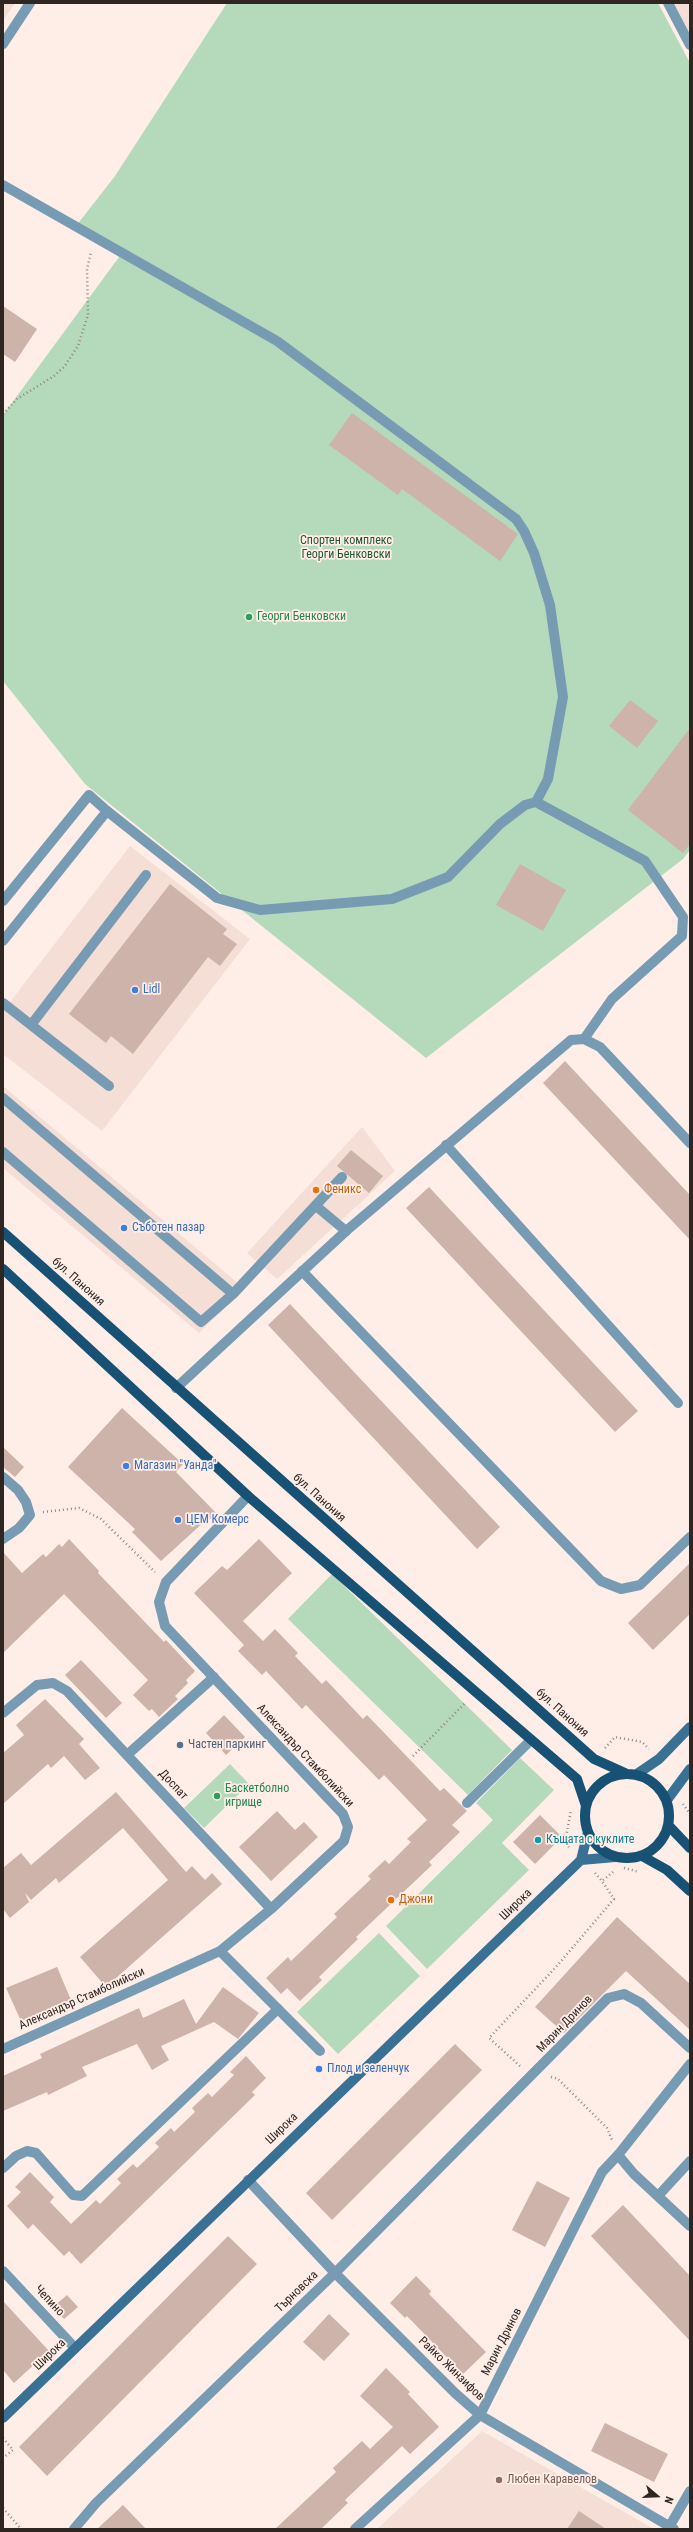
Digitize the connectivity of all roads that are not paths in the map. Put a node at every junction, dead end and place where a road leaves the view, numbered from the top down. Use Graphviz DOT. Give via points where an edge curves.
graph roads {
  1 [pos="30,3"];
  2 [pos="668,3"];
  3 [pos="3,44"];
  4 [pos="690,44"];
  5 [pos="3,185"];
  6 [pos="536,802"];
  7 [pos="107,811"];
  8 [pos="146,875"];
  9 [pos="3,901"];
  10 [pos="3,941"];
  11 [pos="3,1003"];
  12 [pos="31,1025"];
  13 [pos="584,1039"];
  14 [pos="109,1086"];
  15 [pos="3,1098"];
  16 [pos="690,1144"];
  17 [pos="446,1145"];
  18 [pos="3,1152"];
  19 [pos="342,1177"];
  20 [pos="316,1206"];
  21 [pos="346,1231"];
  22 [pos="3,1232"];
  23 [pos="3,1269"];
  24 [pos="302,1271"];
  25 [pos="233,1294"];
  26 [pos="176,1388"];
  27 [pos="678,1403"];
  28 [pos="3,1476"];
  29 [pos="248,1496"];
  30 [pos="690,1536"];
  31 [pos="3,1539"];
  32 [pos="214,1677"];
  33 [pos="3,1713"];
  34 [pos="690,1727"];
  35 [pos="531,1740"];
  36 [pos="127,1755"];
  37 [pos="690,1769"];
  38 [pos="625,1773"];
  39 [pos="637,1774"];
  40 [pos="667,1800"];
  41 [pos="467,1803"];
  42 [pos="586,1806"];
  43 [pos="668,1826"];
  44 [pos="588,1832"];
  45 [pos="690,1848"];
  46 [pos="642,1856"];
  47 [pos="615,1857"];
  48 [pos="581,1860"];
  49 [pos="690,1891"];
  50 [pos="271,1909"];
  51 [pos="220,1951"];
  52 [pos="278,2009"];
  53 [pos="690,2048"];
  54 [pos="3,2049"];
  55 [pos="320,2051"];
  56 [pos="690,2064"];
  57 [pos="537,2072"];
  58 [pos="618,2155"];
  59 [pos="690,2161"];
  60 [pos="3,2168"];
  61 [pos="248,2180"];
  62 [pos="658,2196"];
  63 [pos="690,2226"];
  64 [pos="3,2271"];
  65 [pos="335,2273"];
  66 [pos="75,2348"];
  67 [pos="480,2415"];
  68 [pos="3,2418"];
  69 [pos="690,2492"];
  70 [pos="670,2528"];
  71 [pos="74,2529"];
  72 [pos="354,2529"];
  1 -- 3 [label="street"];
  2 -- 4 [label="street"];
  5 -- 6 [label="street" via="278,341 516,519 534,553 550,605 563,697 548,779"];
  6 -- 7 [label="street" via="525,805 500,824 448,877 392,899 260,910 217,898"];
  6 -- 13 [label="street" via="645,861 683,917 682,936 612,999"];
  7 -- 9 [label="street" via="89,795"];
  7 -- 10 [label="street"];
  8 -- 12 [label="street"];
  11 -- 12 [label="street"];
  12 -- 14 [label="street"];
  13 -- 16 [label="street" via="600,1047"];
  13 -- 17 [label="street" via="571,1040"];
  15 -- 25 [label="street"];
  17 -- 21 [label="street"];
  17 -- 27 [label="street"];
  18 -- 25 [label="street" via="198,1321 204,1322"];
  19 -- 20 [label="street"];
  20 -- 21 [label="street"];
  20 -- 25 [label="street"];
  21 -- 24 [label="street"];
  22 -- 26 [label="main road, бул. Панония"];
  23 -- 29 [label="main road, бул. Панония"];
  24 -- 26 [label="street"];
  24 -- 30 [label="street" via="601,1581 620,1589 640,1585"];
  26 -- 38 [label="main road, бул. Панония" via="594,1759"];
  28 -- 31 [label="street" via="18,1490 26,1502 30,1515 19,1528"];
  29 -- 32 [label="street, Александър Стамболийски" via="166,1582 159,1602 165,1626"];
  29 -- 35 [label="main road, бул. Панония"];
  32 -- 36 [label="street"];
  32 -- 50 [label="street, Александър Стамболийски" via="343,1814 348,1827 344,1840 332,1854"];
  33 -- 36 [label="street, Доспат" via="37,1685 53,1683 67,1691"];
  34 -- 39 [label="main road" via="659,1759"];
  35 -- 41 [label="street"];
  35 -- 42 [label="main road, бул. Панония" via="577,1779"];
  36 -- 50 [label="street, Доспат"];
  37 -- 40 [label="main road"];
  38 -- 39 [label="main road, бул. Панония"];
  38 -- 42 [label="main road, бул. Панония" via="614,1775 596,1787"];
  39 -- 40 [label="main road, бул. Панония" via="655,1783"];
  40 -- 43 [label="main road, бул. Панония" via="670,1813"];
  42 -- 44 [label="main road, бул. Панония" via="585,1823"];
  43 -- 45 [label="main road"];
  43 -- 46 [label="main road, бул. Панония" via="659,1844"];
  44 -- 47 [label="main road, бул. Панония" via="598,1847"];
  44 -- 48 [label="main road"];
  46 -- 47 [label="main road"];
  46 -- 49 [label="main road" via="667,1870"];
  47 -- 48 [label="main road"];
  48 -- 61 [label="main road, Широка"];
  50 -- 51 [label="street, Александър Стамболийски"];
  51 -- 52 [label="street"];
  51 -- 54 [label="street, Александър Стамболийски"];
  52 -- 55 [label="street"];
  52 -- 60 [label="street" via="82,2196 73,2195 36,2153 27,2151 16,2156"];
  53 -- 57 [label="street, Марин Дринов" via="640,2003 624,1994 608,1998"];
  56 -- 58 [label="street, Марин Дринов"];
  57 -- 65 [label="street, Търновска"];
  58 -- 62 [label="street"];
  58 -- 67 [label="street, Марин Дринов" via="602,2172"];
  59 -- 62 [label="street"];
  61 -- 65 [label="street, Райко Жинзифов"];
  61 -- 66 [label="main road, Широка"];
  62 -- 63 [label="street"];
  64 -- 66 [label="street, Чепино"];
  65 -- 67 [label="street, Райко Жинзифов"];
  65 -- 71 [label="street, Търновска" via="96,2503"];
  66 -- 68 [label="main road, Широка"];
  67 -- 70 [label="street, Райко Жинзифов"];
  67 -- 72 [label="street, Марин Дринов"];
  69 -- 70 [label="street"];
}
